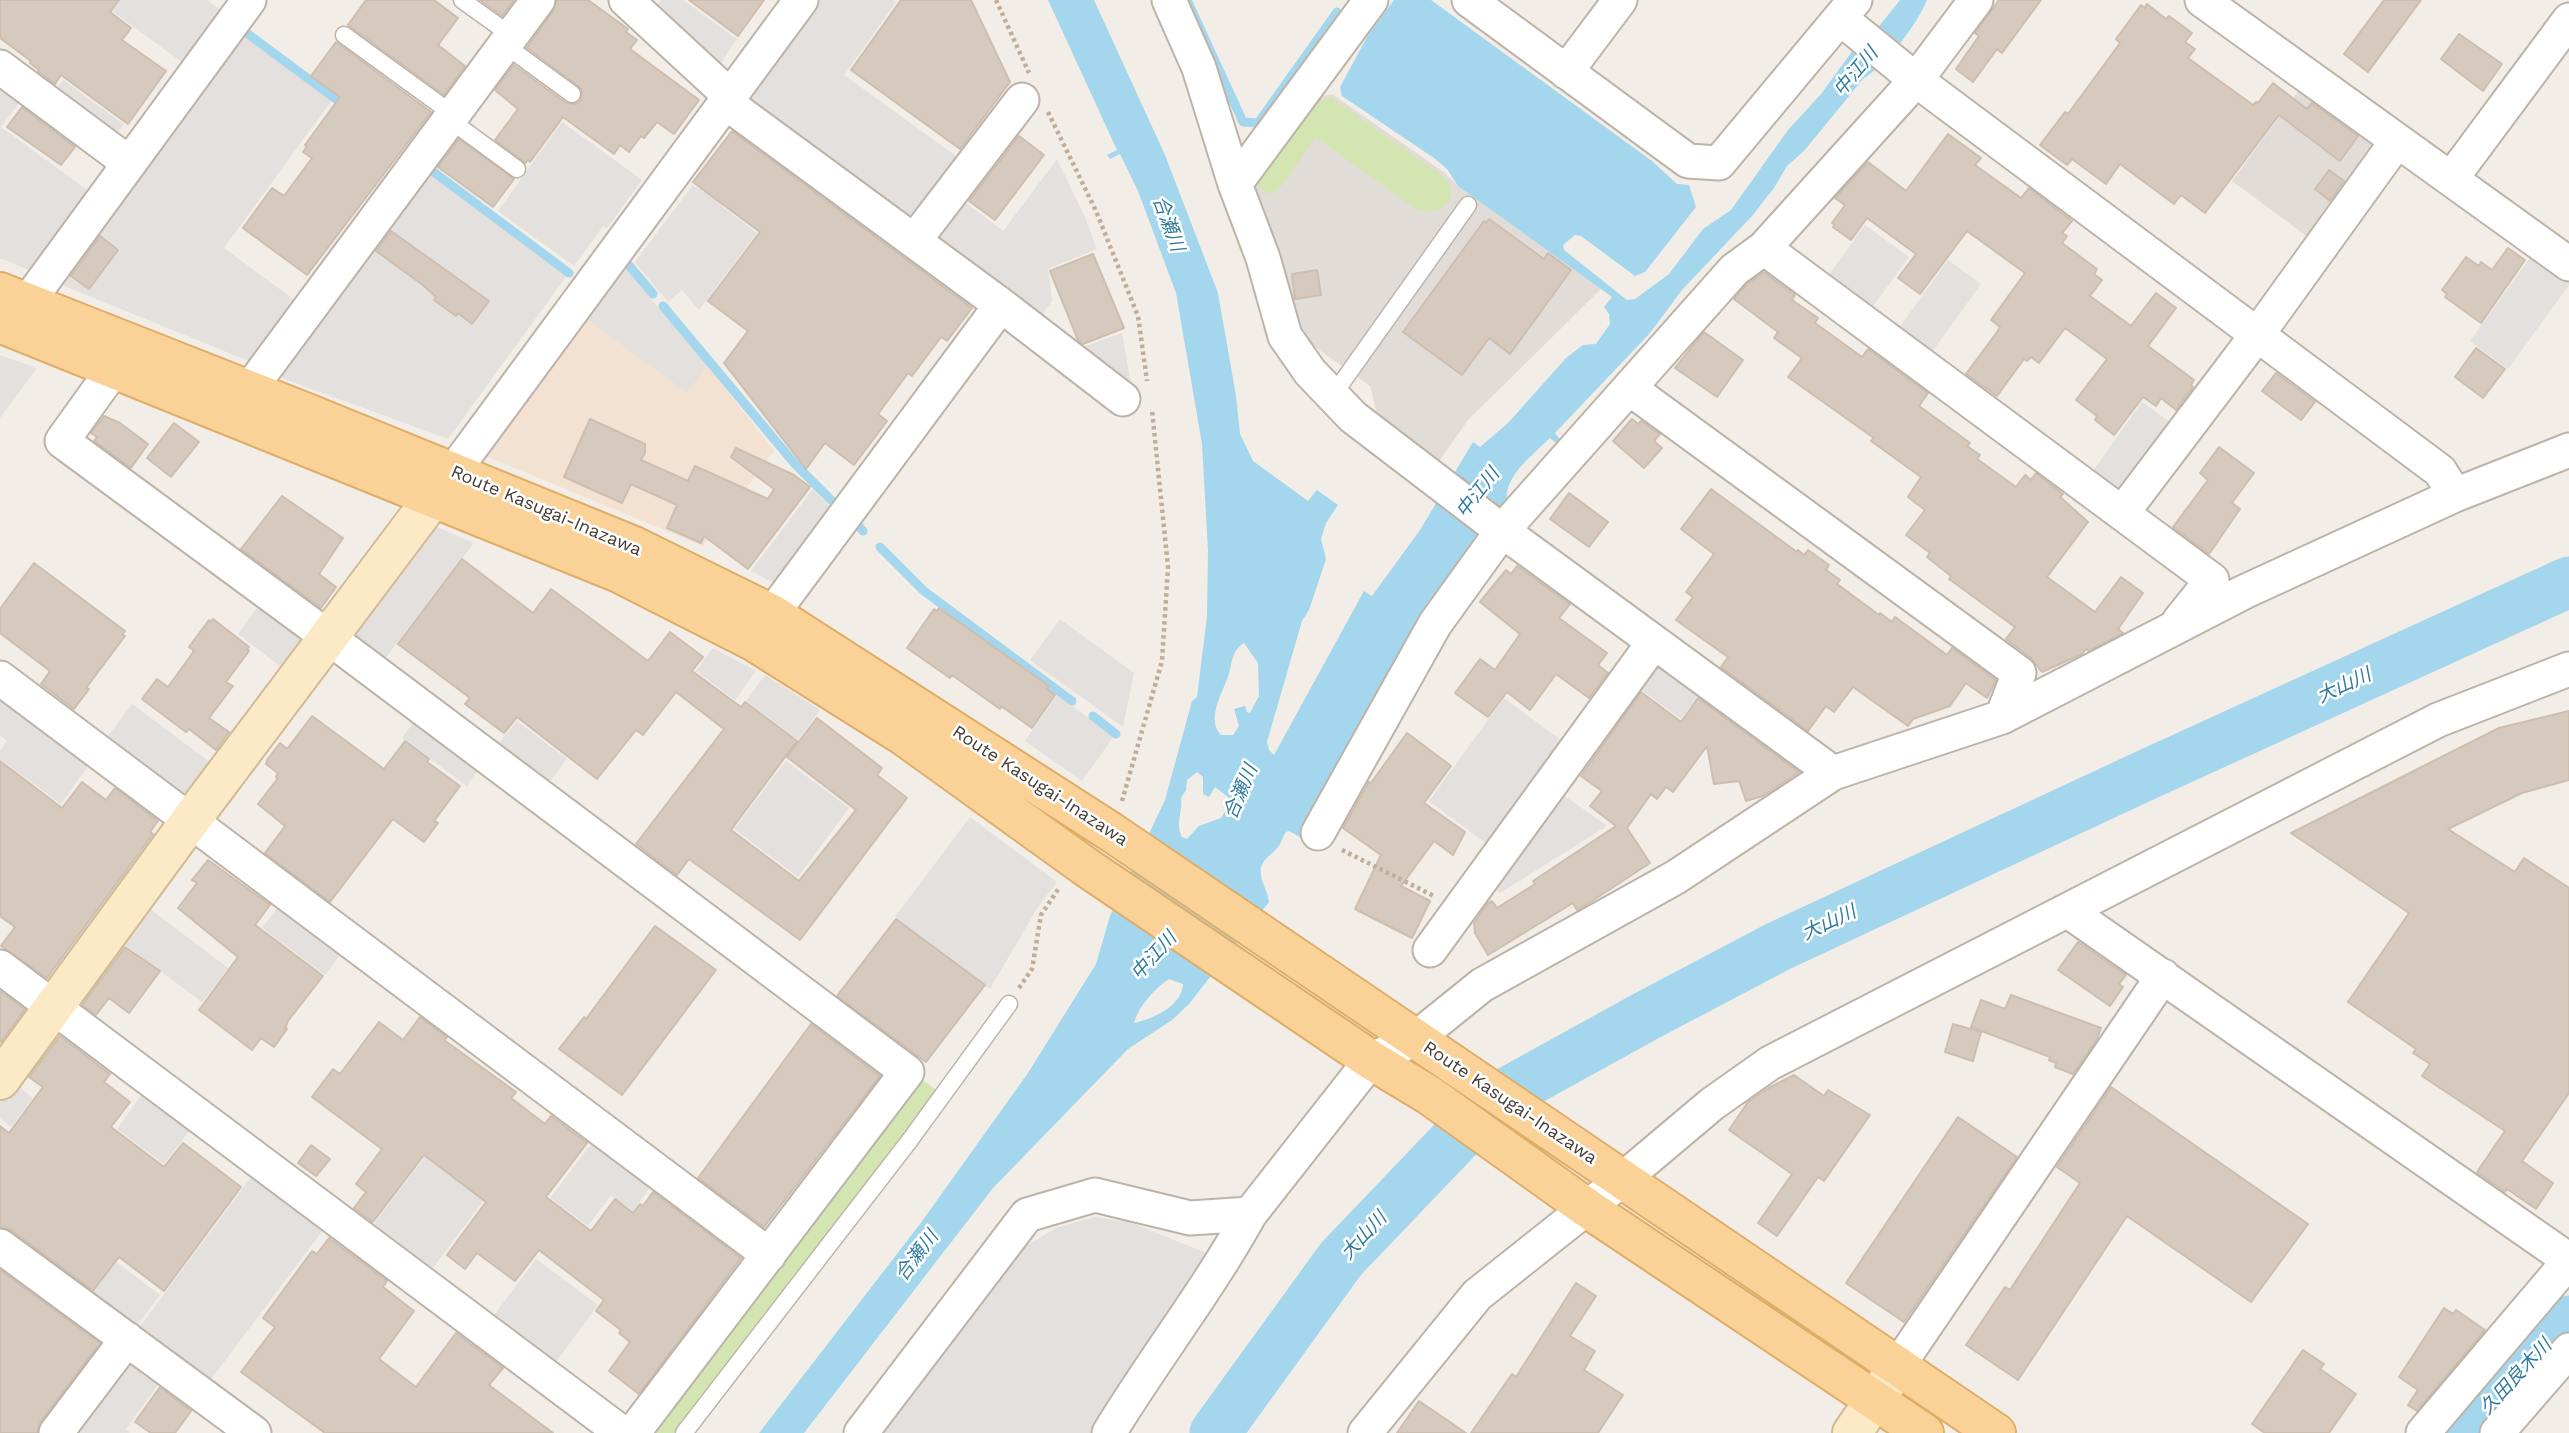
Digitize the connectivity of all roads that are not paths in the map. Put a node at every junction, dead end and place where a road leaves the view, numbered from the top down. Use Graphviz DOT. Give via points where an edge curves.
graph roads {
  1 [pos="249,0"];
  2 [pos="462,0"];
  3 [pos="538,0"];
  4 [pos="626,0"];
  5 [pos="802,0"];
  6 [pos="1169,0"];
  7 [pos="1371,0"];
  8 [pos="1469,0"];
  9 [pos="1620,0"];
  10 [pos="1976,0"];
  11 [pos="2202,0"];
  12 [pos="1846,13"];
  13 [pos="2569,20"];
  14 [pos="345,35"];
  15 [pos="508,40"];
  16 [pos="0,68"];
  17 [pos="1566,72"];
  18 [pos="1915,79"];
  19 [pos="572,94"];
  20 [pos="728,99"];
  21 [pos="1022,100"];
  22 [pos="452,117"];
  23 [pos="2398,141"];
  24 [pos="129,163"];
  25 [pos="517,169"];
  26 [pos="2451,179"];
  27 [pos="1235,184"];
  28 [pos="1468,205"];
  29 [pos="914,241"];
  30 [pos="1764,248"];
  31 [pos="2569,264"];
  32 [pos="1002,305"];
  33 [pos="9,306"];
  34 [pos="2257,335"];
  35 [pos="113,370"];
  36 [pos="1629,388"];
  37 [pos="249,390"];
  38 [pos="1333,395"];
  39 [pos="1123,399"];
  40 [pos="2569,450"];
  41 [pos="444,485"];
  42 [pos="2455,495"];
  43 [pos="2123,512"];
  44 [pos="1497,527"];
  45 [pos="772,614"];
  46 [pos="2170,632"];
  47 [pos="328,637"];
  48 [pos="1654,642"];
  49 [pos="2569,669"];
  50 [pos="0,678"];
  51 [pos="2511,692"];
  52 [pos="2569,694"];
  53 [pos="2002,717"];
  54 [pos="1833,773"];
  55 [pos="190,821"];
  56 [pos="1318,833"];
  57 [pos="2068,911"];
  58 [pos="1430,950"];
  59 [pos="0,967"];
  60 [pos="2163,976"];
  61 [pos="1009,1003"];
  62 [pos="53,1007"];
  63 [pos="1415,1039"];
  64 [pos="1371,1060"];
  65 [pos="0,1080"];
  66 [pos="1623,1179"];
  67 [pos="1587,1208"];
  68 [pos="1250,1214"];
  69 [pos="0,1246"];
  70 [pos="769,1255"];
  71 [pos="2569,1260"];
  72 [pos="127,1339"];
  73 [pos="2569,1350"];
  74 [pos="1898,1366"];
  75 [pos="1874,1401"];
  76 [pos="56,1433"];
  77 [pos="254,1433"];
  78 [pos="622,1433"];
  79 [pos="633,1433"];
  80 [pos="684,1433"];
  81 [pos="861,1433"];
  82 [pos="1110,1433"];
  83 [pos="1365,1433"];
  84 [pos="1852,1433"];
  85 [pos="1924,1433"];
  86 [pos="1996,1433"];
  87 [pos="2423,1433"];
  88 [pos="2497,1433"];
  1 -- 24 [label="street"];
  2 -- 15 [label="lane"];
  3 -- 15 [label="street"];
  4 -- 20 [label="street"];
  5 -- 20 [label="street"];
  6 -- 27 [label="street" via="1199,68"];
  7 -- 27 [label="street"];
  8 -- 17 [label="street"];
  9 -- 17 [label="street"];
  10 -- 18 [label="street"];
  11 -- 23 [label="street"];
  12 -- 17 [label="street" via="1719,163 1688,161"];
  12 -- 18 [label="street"];
  13 -- 26 [label="street"];
  14 -- 22 [label="lane"];
  15 -- 19 [label="lane"];
  15 -- 22 [label="street"];
  16 -- 24 [label="street"];
  18 -- 30 [label="street"];
  18 -- 34 [label="street"];
  20 -- 29 [label="street"];
  20 -- 41 [label="street"];
  21 -- 29 [label="street"];
  22 -- 25 [label="lane"];
  22 -- 37 [label="street"];
  23 -- 26 [label="street"];
  23 -- 34 [label="street"];
  24 -- 33 [label="street"];
  26 -- 31 [label="street"];
  27 -- 38 [label="street" via="1263,258 1284,336"];
  28 -- 38 [label="lane"];
  29 -- 32 [label="street"];
  30 -- 36 [label="street" via="1734,270"];
  30 -- 43 [label="street"];
  32 -- 39 [label="street"];
  32 -- 45 [label="street"];
  33 -- 35 [label="main road, Route Kasugai-Inazawa"];
  33 -- 37 [label="main road, Route Kasugai-Inazawa"];
  34 -- 42 [label="street" via="2440,471"];
  34 -- 43 [label="street"];
  35 -- 41 [label="main road, Route Kasugai-Inazawa"];
  35 -- 47 [label="street" via="62,441"];
  36 -- 44 [label="street"];
  36 -- 53 [label="street" via="2018,673"];
  37 -- 41 [label="main road, Route Kasugai-Inazawa"];
  38 -- 44 [label="street" via="1353,417"];
  40 -- 42 [label="street"];
  41 -- 45 [label="main road, Route Kasugai-Inazawa" via="634,546"];
  41 -- 47 [label="street"];
  41 -- 64 [label="main road, Route Kasugai-Inazawa" via="753,641 904,736 1082,864"];
  42 -- 46 [label="street" via="2244,592"];
  43 -- 46 [label="street" via="2212,580"];
  44 -- 48 [label="street"];
  44 -- 56 [label="street" via="1436,624"];
  45 -- 63 [label="main road, Route Kasugai-Inazawa" via="1111,832"];
  46 -- 53 [label="street"];
  47 -- 55 [label="street"];
  47 -- 70 [label="street" via="907,1072"];
  48 -- 54 [label="street"];
  48 -- 58 [label="street"];
  49 -- 51 [label="street"];
  50 -- 55 [label="street"];
  51 -- 52 [label="street" via="2529,706"];
  51 -- 57 [label="street" via="2438,720"];
  53 -- 54 [label="street"];
  54 -- 63 [label="street" via="1676,877 1482,985"];
  55 -- 62 [label="street"];
  55 -- 70 [label="street"];
  57 -- 60 [label="street"];
  57 -- 66 [label="street" via="1770,1063 1712,1104"];
  59 -- 62 [label="street"];
  60 -- 71 [label="street"];
  60 -- 74 [label="street"];
  61 -- 80 [label="lane"];
  62 -- 65 [label="street"];
  62 -- 78 [label="street"];
  63 -- 64 [label="street"];
  63 -- 66 [label="main road, Route Kasugai-Inazawa"];
  64 -- 67 [label="main road, Route Kasugai-Inazawa"];
  64 -- 68 [label="street"];
  66 -- 67 [label="street"];
  66 -- 74 [label="main road, Route Kasugai-Inazawa"];
  67 -- 75 [label="main road, Route Kasugai-Inazawa"];
  67 -- 83 [label="street" via="1477,1295"];
  68 -- 81 [label="street" via="1190,1218 1095,1195 1027,1215"];
  68 -- 82 [label="street"];
  69 -- 72 [label="street"];
  70 -- 79 [label="street"];
  71 -- 87 [label="street"];
  72 -- 76 [label="street"];
  72 -- 77 [label="street"];
  73 -- 88 [label="street"];
  74 -- 75 [label="street"];
  74 -- 86 [label="main road, Route Kasugai-Inazawa"];
  75 -- 84 [label="street"];
  75 -- 85 [label="main road, Route Kasugai-Inazawa"];
}
